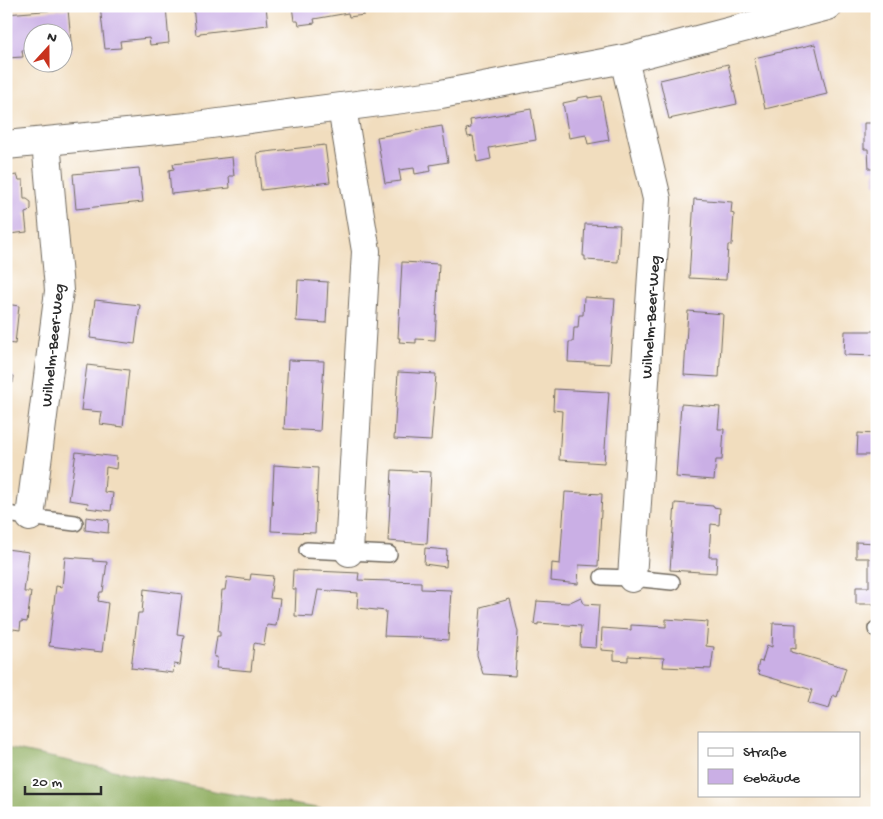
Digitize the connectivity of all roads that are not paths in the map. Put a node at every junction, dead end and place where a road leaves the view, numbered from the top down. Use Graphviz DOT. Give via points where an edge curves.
graph roads {
  1 [pos="828,6"];
  2 [pos="624,60"];
  3 [pos="342,108"];
  4 [pos="46,142"];
  5 [pos="6,145"];
  6 [pos="18,515"];
  7 [pos="75,523"];
  8 [pos="307,550"];
  9 [pos="349,552"];
  10 [pos="388,554"];
  11 [pos="602,577"];
  12 [pos="632,578"];
  13 [pos="672,582"];
  1 -- 2 [label="street"];
  2 -- 3 [label="street" via="441,94"];
  2 -- 12 [label="street, Wilhelm-Beer-Weg" via="657,199"];
  3 -- 4 [label="street"];
  3 -- 9 [label="street" via="366,250"];
  4 -- 5 [label="street"];
  4 -- 6 [label="street, Wilhelm-Beer-Weg" via="58,292"];
  6 -- 7 [label="lane"];
  8 -- 9 [label="lane"];
  9 -- 10 [label="lane"];
  11 -- 12 [label="lane"];
  12 -- 13 [label="lane"];
}
